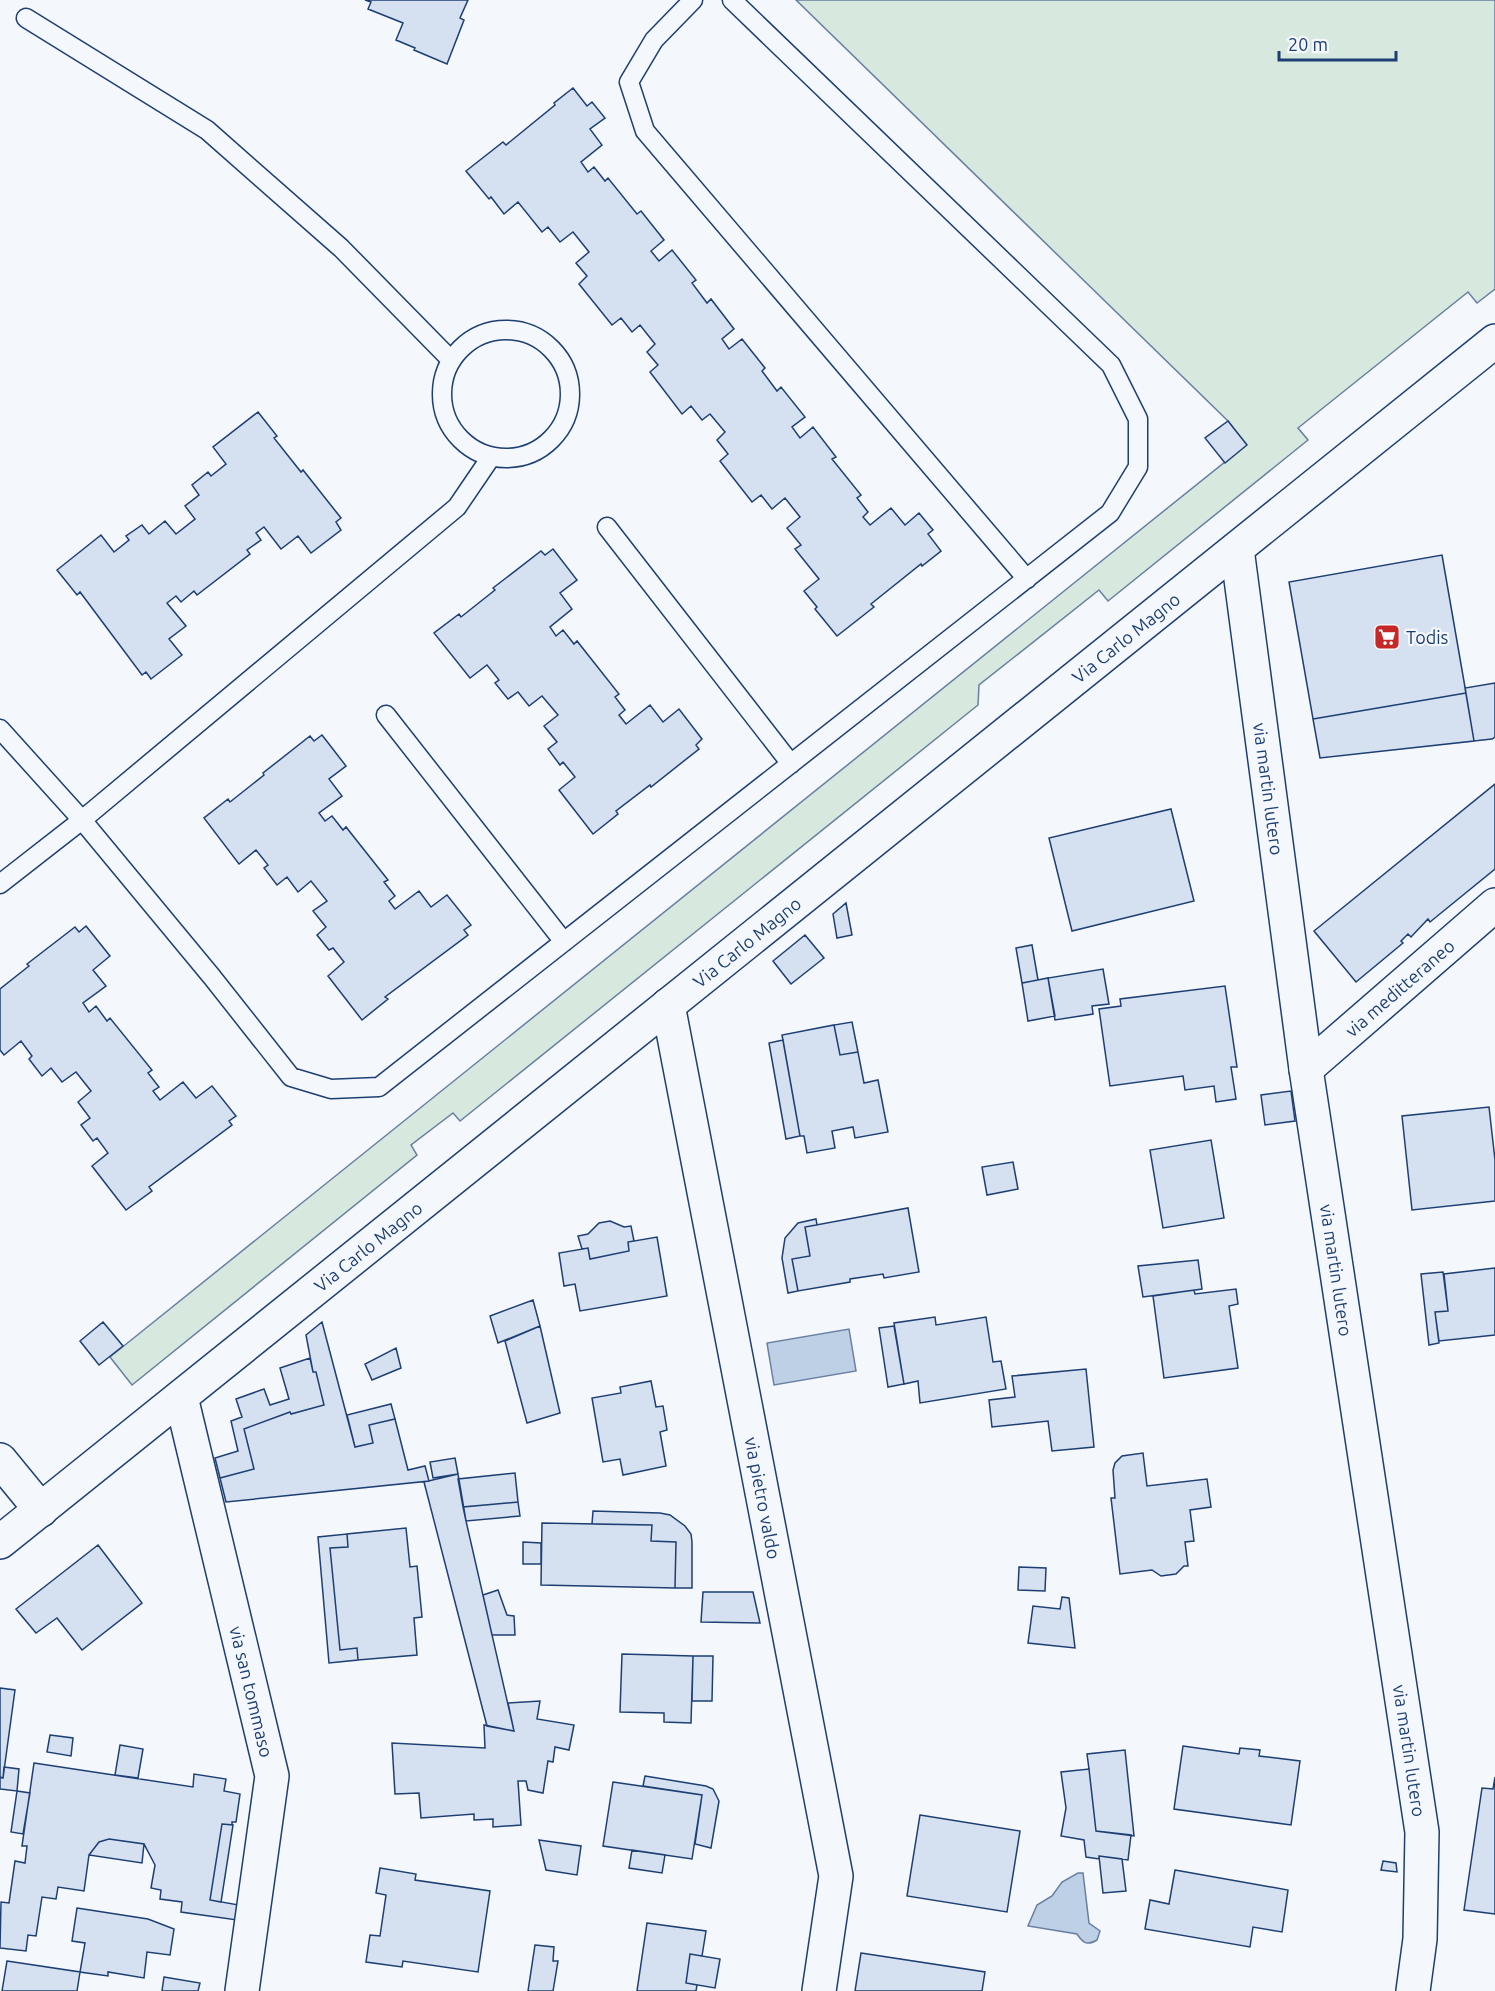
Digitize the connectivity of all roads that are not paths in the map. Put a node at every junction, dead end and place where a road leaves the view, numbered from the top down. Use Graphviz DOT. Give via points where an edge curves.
graph roads {
  1 [pos="693,0"];
  2 [pos="732,0"];
  3 [pos="26,18"];
  4 [pos="1495,341"];
  5 [pos="451,360"];
  6 [pos="491,457"];
  7 [pos="607,527"];
  8 [pos="1237,549"];
  9 [pos="1027,579"];
  10 [pos="386,715"];
  11 [pos="0,729"];
  12 [pos="791,764"];
  13 [pos="81,820"];
  14 [pos="0,884"];
  15 [pos="1495,905"];
  16 [pos="564,942"];
  17 [pos="668,1005"];
  18 [pos="1306,1069"];
  19 [pos="181,1397"];
  20 [pos="0,1460"];
  21 [pos="41,1510"];
  22 [pos="0,1542"];
  23 [pos="242,1991"];
  24 [pos="819,1991"];
  25 [pos="1413,1991"];
  1 -- 9 [label="lane" via="654,40 629,82 645,131"];
  2 -- 9 [label="lane" via="1111,365 1138,419 1138,467 1110,513"];
  3 -- 5 [label="lane" via="207,130 341,248"];
  4 -- 8 [label="street, Via Carlo Magno"];
  5 -- 6 [label="lane" via="443,379 441,399 446,419 472,449"];
  5 -- 6 [label="lane" via="465,344 484,333 506,329 537,338 561,360 569,380 570,402 564,422 551,440 534,452 513,458"];
  6 -- 13 [label="lane" via="457,507"];
  7 -- 12 [label="lane"];
  8 -- 17 [label="street, Via Carlo Magno"];
  8 -- 18 [label="street, via martin lutero"];
  9 -- 12 [label="lane"];
  10 -- 16 [label="lane"];
  11 -- 13 [label="lane"];
  12 -- 16 [label="lane"];
  13 -- 14 [label="lane"];
  13 -- 16 [label="lane" via="291,1077 331,1089 379,1088"];
  15 -- 18 [label="street, via meditteraneo"];
  17 -- 19 [label="street, Via Carlo Magno"];
  17 -- 24 [label="street, via pietro valdo" via="836,1876"];
  18 -- 25 [label="street, via martin lutero" via="1422,1832 1420,1939"];
  19 -- 21 [label="street, Via Carlo Magno"];
  19 -- 23 [label="street, via san tommaso" via="272,1776"];
  20 -- 21 [label="street"];
  21 -- 22 [label="street, Via Carlo Magno"];
}
